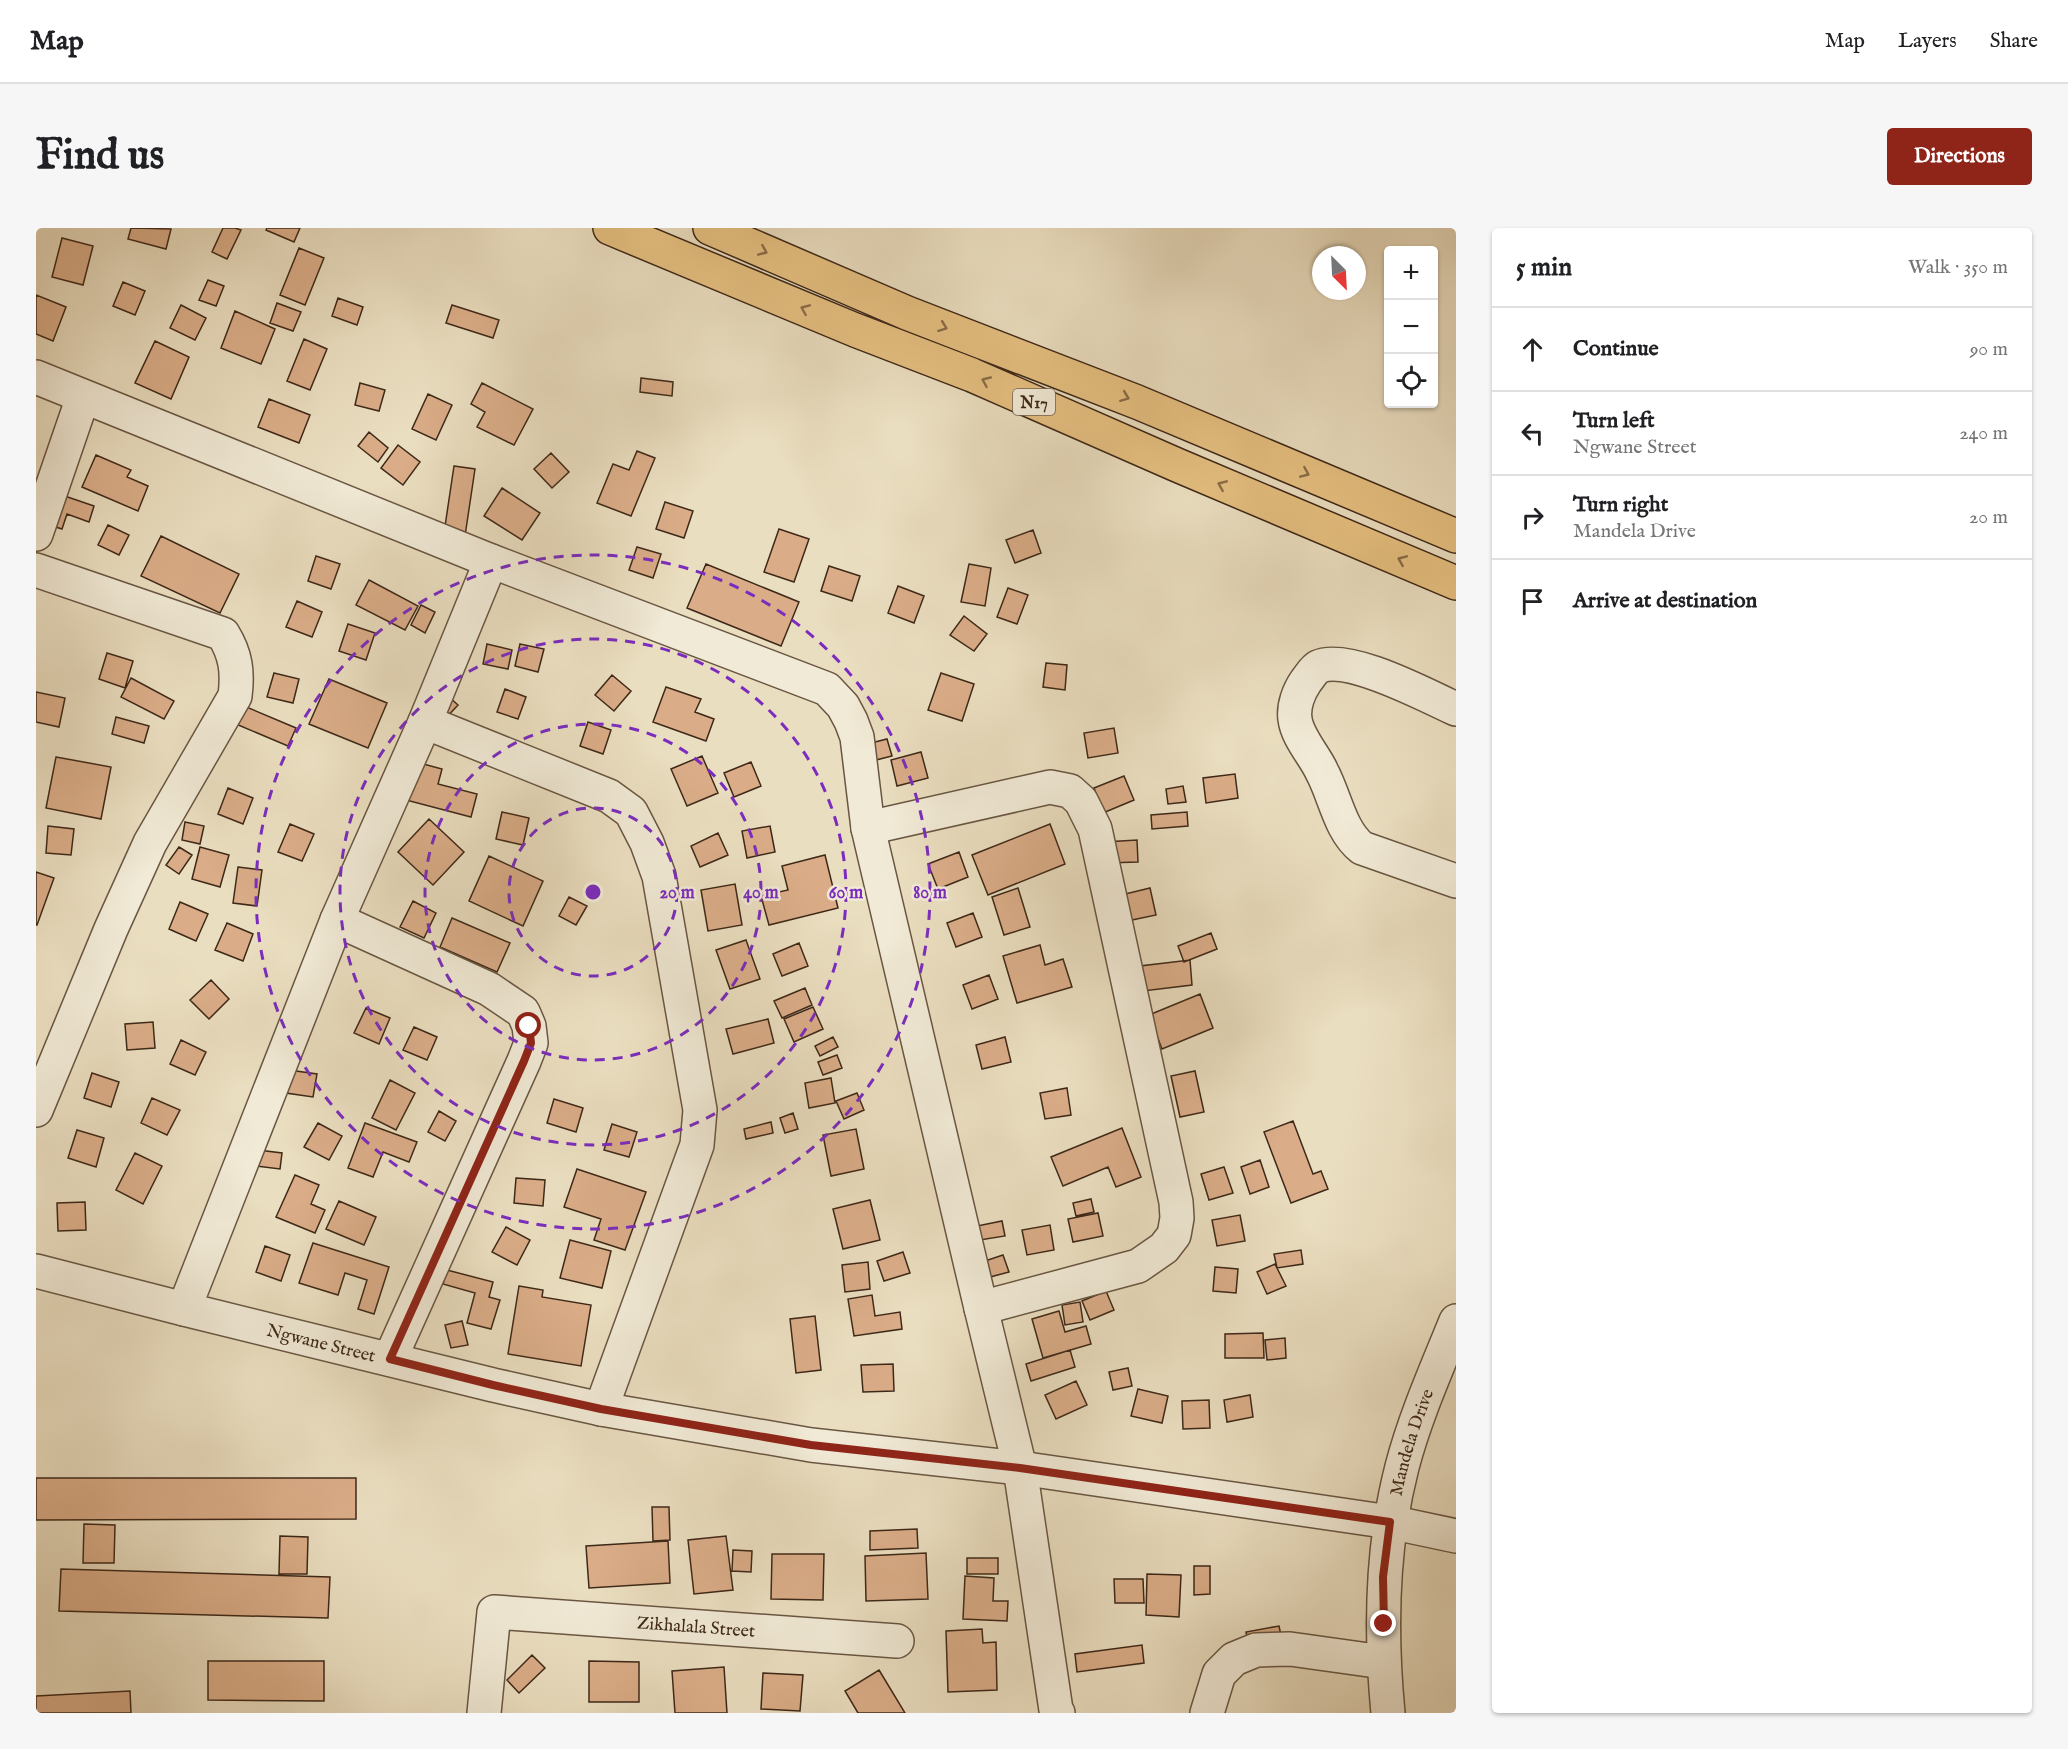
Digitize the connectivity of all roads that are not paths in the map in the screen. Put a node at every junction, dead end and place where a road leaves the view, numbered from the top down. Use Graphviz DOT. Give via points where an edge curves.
graph roads {
  1 [pos="610,228"];
  2 [pos="710,228"];
  3 [pos="36,377"];
  4 [pos="83,397"];
  5 [pos="36,534"];
  6 [pos="1456,537"];
  7 [pos="491,561"];
  8 [pos="36,570"];
  9 [pos="1456,583"];
  10 [pos="1456,710"];
  11 [pos="424,722"];
  12 [pos="868,828"];
  13 [pos="1456,881"];
  14 [pos="337,920"];
  15 [pos="39,1095"];
  16 [pos="36,1271"];
  17 [pos="981,1308"];
  18 [pos="184,1309"];
  19 [pos="1456,1320"];
  20 [pos="390,1359"];
  21 [pos="601,1409"];
  22 [pos="1020,1468"];
  23 [pos="1390,1522"];
  24 [pos="1456,1536"];
  25 [pos="897,1641"];
  26 [pos="1383,1662"];
  27 [pos="484,1713"];
  28 [pos="1058,1713"];
  29 [pos="1207,1713"];
  30 [pos="1388,1713"];
  9 -- 1 [label="highway, N17, one-way" via="972,375"];
  2 -- 6 [label="highway, N17, one-way" via="907,313 1137,402"];
  3 -- 4 [label="street"];
  4 -- 5 [label="street"];
  4 -- 7 [label="street"];
  7 -- 11 [label="street"];
  7 -- 12 [label="street" via="827,689 843,706 856,737"];
  8 -- 15 [label="street" via="223,634 237,663 236,696 150,843"];
  10 -- 13 [label="street" via="1368,671 1334,663 1316,668 1302,686 1294,720 1355,842 1362,848"];
  11 -- 14 [label="street"];
  11 -- 21 [label="street" via="609,796 631,812 659,876 700,1110 697,1145"];
  12 -- 17 [label="street"];
  12 -- 17 [label="street" via="1050,787 1070,790 1095,829 1176,1202 1173,1235 1164,1248 1138,1266"];
  14 -- 18 [label="street"];
  14 -- 20 [label="street" via="489,989 523,1012 529,1026 531,1043"];
  16 -- 18 [label="street, Ngwane Street"];
  17 -- 22 [label="street"];
  18 -- 20 [label="street, Ngwane Street"];
  19 -- 23 [label="street, Mandela Drive" via="1402,1466"];
  20 -- 21 [label="street, Ngwane Street"];
  21 -- 22 [label="street, Ngwane Street" via="811,1445"];
  22 -- 23 [label="street, Ngwane Street"];
  22 -- 28 [label="street"];
  23 -- 24 [label="street, Ngwane Street"];
  23 -- 26 [label="street, Mandela Drive" via="1383,1577"];
  25 -- 27 [label="street, Zikhalala Street" via="494,1612"];
  26 -- 29 [label="street" via="1290,1649 1256,1650 1234,1659 1219,1674"];
  26 -- 30 [label="street, Mandela Drive"];
}
